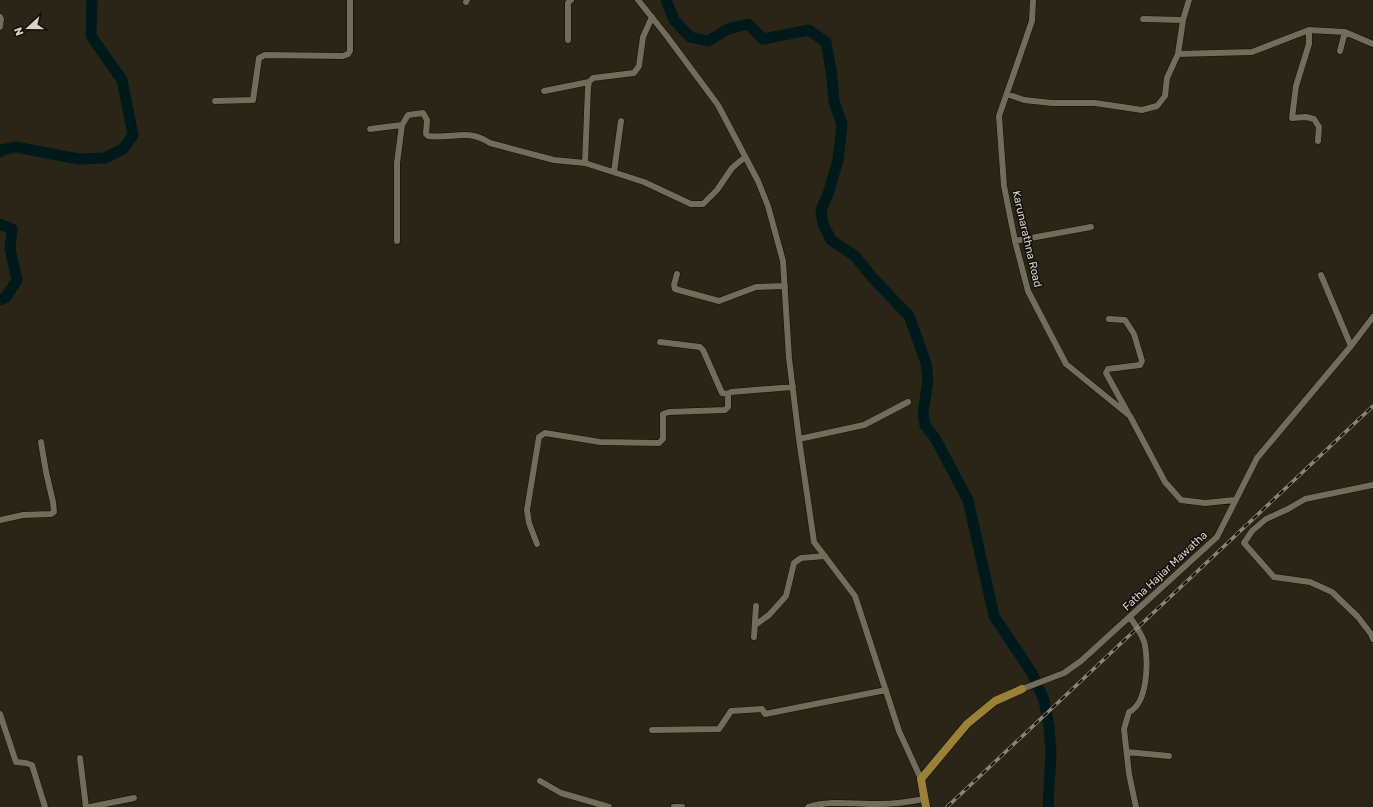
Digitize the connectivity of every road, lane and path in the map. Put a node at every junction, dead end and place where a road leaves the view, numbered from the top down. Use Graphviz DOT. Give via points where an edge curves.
graph roads {
  1 [pos="350,0"];
  2 [pos="571,0"];
  3 [pos="638,0"];
  4 [pos="1033,0"];
  5 [pos="1189,0"];
  6 [pos="0,17"];
  7 [pos="652,17"];
  8 [pos="1143,19"];
  9 [pos="1183,20"];
  10 [pos="0,27"];
  11 [pos="1308,30"];
  12 [pos="1345,32"];
  13 [pos="568,40"];
  14 [pos="1373,44"];
  15 [pos="1340,51"];
  16 [pos="1178,54"];
  17 [pos="590,82"];
  18 [pos="544,91"];
  19 [pos="1007,94"];
  20 [pos="215,101"];
  21 [pos="621,121"];
  22 [pos="402,125"];
  23 [pos="370,129"];
  24 [pos="1318,141"];
  25 [pos="745,157"];
  26 [pos="585,163"];
  27 [pos="614,172"];
  28 [pos="1091,227"];
  29 [pos="397,241"];
  30 [pos="1015,241"];
  31 [pos="677,274"];
  32 [pos="1321,275"];
  33 [pos="785,286"];
  34 [pos="1373,317"];
  35 [pos="1108,319"];
  36 [pos="660,342"];
  37 [pos="1351,346"];
  38 [pos="793,387"];
  39 [pos="728,394"];
  40 [pos="908,402"];
  41 [pos="1130,416"];
  42 [pos="799,439"];
  43 [pos="41,442"];
  44 [pos="1373,485"];
  45 [pos="1235,500"];
  46 [pos="0,520"];
  47 [pos="537,544"];
  48 [pos="825,556"];
  49 [pos="756,606"];
  50 [pos="1130,617"];
  51 [pos="755,625"];
  52 [pos="754,637"];
  53 [pos="1373,639"];
  54 [pos="1022,689"];
  55 [pos="886,690"];
  56 [pos="0,714"];
  57 [pos="652,730"];
  58 [pos="1127,752"];
  59 [pos="1169,756"];
  60 [pos="80,758"];
  61 [pos="921,779"];
  62 [pos="540,781"];
  63 [pos="134,798"];
  64 [pos="925,803"];
  65 [pos="45,807"];
  66 [pos="86,807"];
  67 [pos="90,807"];
  68 [pos="609,807"];
  69 [pos="674,807"];
  70 [pos="682,807"];
  71 [pos="808,807"];
  72 [pos="1136,807"];
  1 -- 20 [label="street" via="348,54 265,55 259,58 253,100"];
  2 -- 13 [label="street" via="568,3"];
  3 -- 7 [label="street"];
  4 -- 19 [label="street, Karunarathna Road" via="1032,21"];
  5 -- 9 [label="street"];
  6 -- 10 [label="street"];
  7 -- 17 [label="street" via="643,37 637,70 634,73 593,78"];
  7 -- 25 [label="street" via="718,105"];
  8 -- 9 [label="street"];
  9 -- 16 [label="street"];
  11 -- 12 [label="street"];
  11 -- 16 [label="street" via="1252,52"];
  11 -- 24 [label="street" via="1309,44 1296,86 1292,118 1314,119 1319,127"];
  12 -- 14 [label="street"];
  12 -- 15 [label="street"];
  16 -- 19 [label="street" via="1168,78 1165,96 1157,106 1142,110 1095,103 1024,100"];
  17 -- 18 [label="street"];
  17 -- 26 [label="street"];
  19 -- 30 [label="street, Karunarathna Road" via="1000,116 1004,186"];
  21 -- 27 [label="street"];
  22 -- 23 [label="street"];
  22 -- 26 [label="street" via="408,115 422,113 427,120 428,136 470,134 482,137 490,143 554,160"];
  22 -- 29 [label="street" via="397,163"];
  25 -- 27 [label="street" via="732,168 717,190 703,204 691,204 644,182"];
  25 -- 33 [label="street" via="768,206 783,262"];
  26 -- 27 [label="street"];
  28 -- 30 [label="street"];
  30 -- 41 [label="street, Karunarathna Road" via="1028,292 1066,364"];
  31 -- 33 [label="street" via="675,289 719,301 756,286"];
  32 -- 37 [label="street"];
  33 -- 38 [label="street"];
  34 -- 37 [label="street, Fatha Hajiar Mawatha"];
  35 -- 41 [label="street" via="1125,320 1134,334 1142,361 1140,365 1108,369 1106,373"];
  36 -- 39 [label="street" via="700,347 722,393"];
  37 -- 45 [label="street, Fatha Hajiar Mawatha" via="1257,458"];
  38 -- 39 [label="street"];
  38 -- 42 [label="street"];
  39 -- 47 [label="street" via="728,407 724,410 663,414 663,439 659,443 600,442 545,434 539,437 527,510"];
  40 -- 42 [label="street" via="864,425"];
  41 -- 45 [label="street, Karunarathna Road" via="1165,482 1181,500 1205,503"];
  42 -- 48 [label="street" via="814,542"];
  43 -- 46 [label="street" via="54,512"];
  44 -- 53 [label="street" via="1305,499 1266,519 1252,530 1244,543 1274,577 1310,582 1332,592 1358,617"];
  45 -- 50 [label="street, Fatha Hajiar Mawatha" via="1216,537"];
  48 -- 51 [label="street" via="801,558 794,563 786,596 769,616"];
  48 -- 55 [label="street" via="856,596"];
  49 -- 51 [label="street"];
  50 -- 54 [label="street, Fatha Hajiar Mawatha" via="1064,673"];
  50 -- 58 [label="street" via="1145,644 1146,667 1144,691 1139,703 1128,712 1124,729"];
  51 -- 52 [label="street"];
  54 -- 61 [label="main road" via="995,701 967,724"];
  55 -- 57 [label="street" via="765,714 762,708 731,711 718,729"];
  55 -- 61 [label="street"];
  56 -- 65 [label="street" via="16,762 32,765"];
  58 -- 59 [label="street"];
  58 -- 72 [label="street"];
  60 -- 66 [label="street"];
  61 -- 64 [label="main road"];
  62 -- 68 [label="street" via="561,793"];
  63 -- 67 [label="street"];
  64 -- 71 [label="street" via="846,802"];
  69 -- 70 [label="street"];
}
